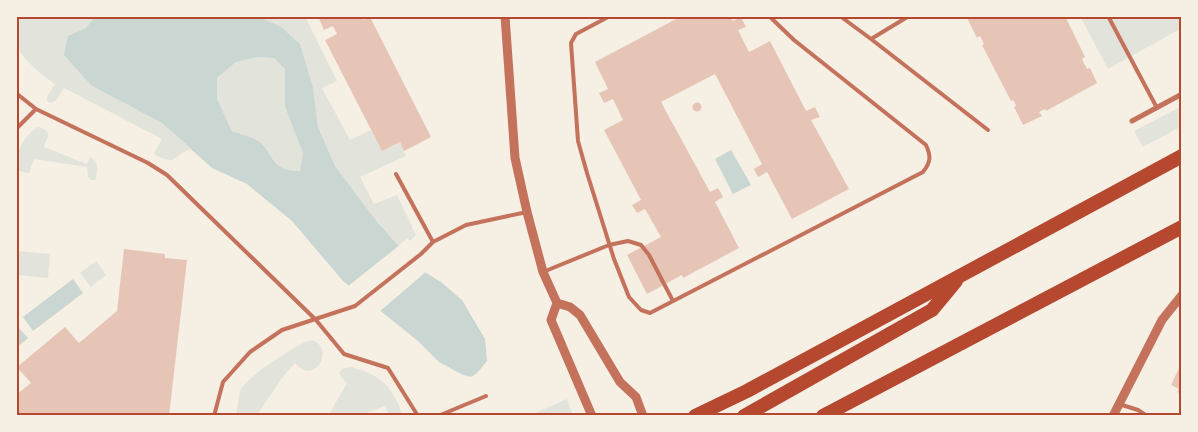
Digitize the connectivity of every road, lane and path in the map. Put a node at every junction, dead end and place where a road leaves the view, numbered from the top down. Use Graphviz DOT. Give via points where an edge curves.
graph roads {
  1 [pos="505,16"];
  2 [pos="610,16"];
  3 [pos="768,16"];
  4 [pos="840,16"];
  5 [pos="909,16"];
  6 [pos="1108,16"];
  7 [pos="871,39"];
  8 [pos="16,93"];
  9 [pos="1182,94"];
  10 [pos="1157,108"];
  11 [pos="36,110"];
  12 [pos="1132,121"];
  13 [pos="16,129"];
  14 [pos="988,130"];
  15 [pos="1182,156"];
  16 [pos="396,174"];
  17 [pos="527,212"];
  18 [pos="1182,227"];
  19 [pos="433,242"];
  20 [pos="610,245"];
  21 [pos="543,272"];
  22 [pos="962,275"];
  23 [pos="1182,295"];
  24 [pos="672,301"];
  25 [pos="557,303"];
  26 [pos="316,320"];
  27 [pos="486,396"];
  28 [pos="1119,404"];
  29 [pos="214,416"];
  30 [pos="418,416"];
  31 [pos="438,416"];
  32 [pos="592,416"];
  33 [pos="643,416"];
  34 [pos="695,416"];
  35 [pos="744,416"];
  36 [pos="823,416"];
  37 [pos="1113,416"];
  38 [pos="1147,416"];
  1 -- 17 [label="street" via="515,158"];
  2 -- 20 [label="lane" via="576,34 571,43 578,141"];
  3 -- 24 [label="lane" via="926,145 930,163 923,172"];
  4 -- 7 [label="lane"];
  5 -- 7 [label="lane"];
  6 -- 10 [label="lane"];
  7 -- 14 [label="lane"];
  8 -- 11 [label="lane"];
  9 -- 10 [label="street"];
  10 -- 12 [label="street"];
  11 -- 13 [label="lane"];
  11 -- 26 [label="lane" via="167,175"];
  15 -- 22 [label="highway"];
  16 -- 19 [label="lane"];
  17 -- 19 [label="lane" via="466,225"];
  17 -- 21 [label="street"];
  18 -- 36 [label="highway"];
  19 -- 26 [label="lane" via="355,306"];
  20 -- 21 [label="lane"];
  20 -- 24 [label="lane" via="628,241 640,245 649,255"];
  20 -- 24 [label="lane" via="629,297 641,310 650,313"];
  21 -- 25 [label="street"];
  22 -- 34 [label="highway"];
  22 -- 35 [label="highway" via="932,310"];
  23 -- 28 [label="street" via="1162,320"];
  25 -- 32 [label="street" via="551,320"];
  25 -- 33 [label="street" via="580,315 620,382 636,397"];
  26 -- 29 [label="lane" via="282,330 250,352 223,382"];
  26 -- 30 [label="lane" via="344,354 388,368"];
  27 -- 31 [label="lane"];
  28 -- 37 [label="street"];
  28 -- 38 [label="lane"];
}
